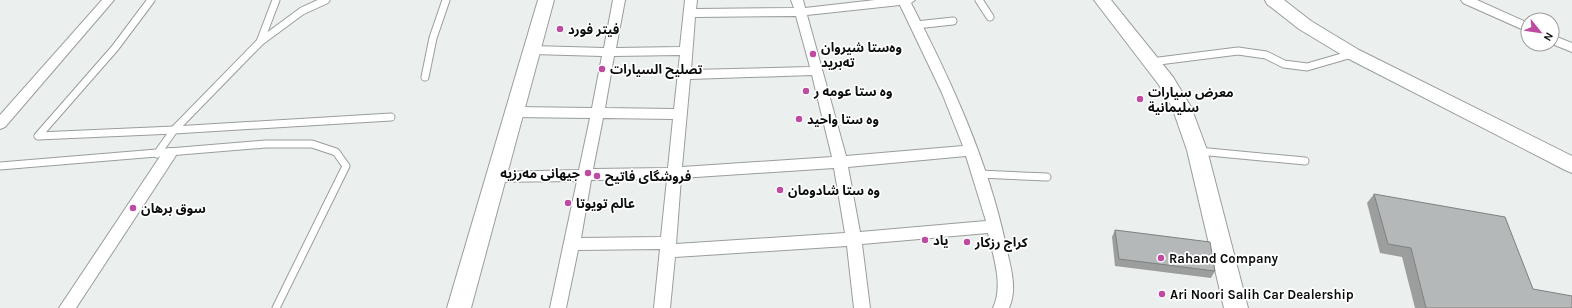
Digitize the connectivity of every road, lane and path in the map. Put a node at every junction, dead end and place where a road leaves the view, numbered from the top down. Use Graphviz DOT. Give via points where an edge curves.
graph roads {
  1 [pos="108,0"];
  2 [pos="152,0"];
  3 [pos="276,0"];
  4 [pos="326,0"];
  5 [pos="446,0"];
  6 [pos="546,0"];
  7 [pos="619,0"];
  8 [pos="906,0"];
  9 [pos="979,0"];
  10 [pos="1094,0"];
  11 [pos="1102,0"];
  12 [pos="1273,0"];
  13 [pos="1468,0"];
  14 [pos="690,6"];
  15 [pos="798,6"];
  16 [pos="990,17"];
  17 [pos="953,21"];
  18 [pos="1520,24"];
  19 [pos="916,25"];
  20 [pos="260,42"];
  21 [pos="1560,43"];
  22 [pos="1572,48"];
  23 [pos="532,50"];
  24 [pos="686,51"];
  25 [pos="609,52"];
  26 [pos="1353,54"];
  27 [pos="1146,58"];
  28 [pos="817,71"];
  29 [pos="684,74"];
  30 [pos="425,77"];
  31 [pos="514,112"];
  32 [pos="598,112"];
  33 [pos="680,114"];
  34 [pos="391,117"];
  35 [pos="0,124"];
  36 [pos="174,130"];
  37 [pos="971,150"];
  38 [pos="163,154"];
  39 [pos="1194,154"];
  40 [pos="1305,161"];
  41 [pos="840,162"];
  42 [pos="1572,165"];
  43 [pos="0,166"];
  44 [pos="674,173"];
  45 [pos="979,174"];
  46 [pos="586,176"];
  47 [pos="496,177"];
  48 [pos="1047,177"];
  49 [pos="995,226"];
  50 [pos="854,239"];
  51 [pos="572,244"];
  52 [pos="667,247"];
  53 [pos="67,308"];
  54 [pos="276,308"];
  55 [pos="459,308"];
  56 [pos="558,308"];
  57 [pos="662,308"];
  58 [pos="862,308"];
  59 [pos="1000,308"];
  60 [pos="1225,308"];
  61 [pos="1236,308"];
  1 -- 35 [label="street"];
  2 -- 36 [label="lane" via="115,48 38,136"];
  3 -- 20 [label="lane"];
  4 -- 20 [label="lane" via="302,11"];
  5 -- 30 [label="lane" via="433,38"];
  6 -- 23 [label="street"];
  7 -- 25 [label="street"];
  8 -- 15 [label="street"];
  8 -- 19 [label="street"];
  9 -- 16 [label="lane"];
  10 -- 27 [label="street"];
  11 -- 27 [label="street"];
  12 -- 26 [label="street"];
  13 -- 18 [label="street"];
  14 -- 15 [label="street"];
  14 -- 24 [label="street"];
  15 -- 28 [label="street"];
  17 -- 19 [label="lane"];
  19 -- 37 [label="street"];
  20 -- 36 [label="lane"];
  21 -- 22 [label="street"];
  23 -- 25 [label="street"];
  23 -- 31 [label="street"];
  24 -- 25 [label="street"];
  24 -- 29 [label="street"];
  25 -- 32 [label="street"];
  26 -- 27 [label="lane" via="1308,67 1284,64 1266,55 1238,51"];
  26 -- 42 [label="street"];
  27 -- 39 [label="street" via="1167,93"];
  28 -- 29 [label="street"];
  28 -- 41 [label="street"];
  29 -- 33 [label="street"];
  31 -- 32 [label="street"];
  31 -- 47 [label="street"];
  32 -- 33 [label="street"];
  32 -- 46 [label="street"];
  33 -- 44 [label="street"];
  34 -- 36 [label="lane"];
  36 -- 38 [label="lane"];
  37 -- 41 [label="street"];
  37 -- 45 [label="street"];
  38 -- 43 [label="lane"];
  38 -- 53 [label="street"];
  38 -- 54 [label="lane" via="266,144 312,144 336,152 346,166"];
  39 -- 40 [label="lane"];
  39 -- 60 [label="street"];
  39 -- 61 [label="street"];
  41 -- 44 [label="street"];
  41 -- 50 [label="street"];
  44 -- 46 [label="street"];
  44 -- 52 [label="street"];
  45 -- 48 [label="lane"];
  45 -- 49 [label="street"];
  46 -- 47 [label="street"];
  46 -- 51 [label="street"];
  47 -- 55 [label="street"];
  49 -- 50 [label="street"];
  49 -- 59 [label="street" via="1005,287 1005,299"];
  50 -- 52 [label="street"];
  50 -- 58 [label="street"];
  51 -- 52 [label="street"];
  51 -- 56 [label="street"];
  52 -- 57 [label="street"];
}
